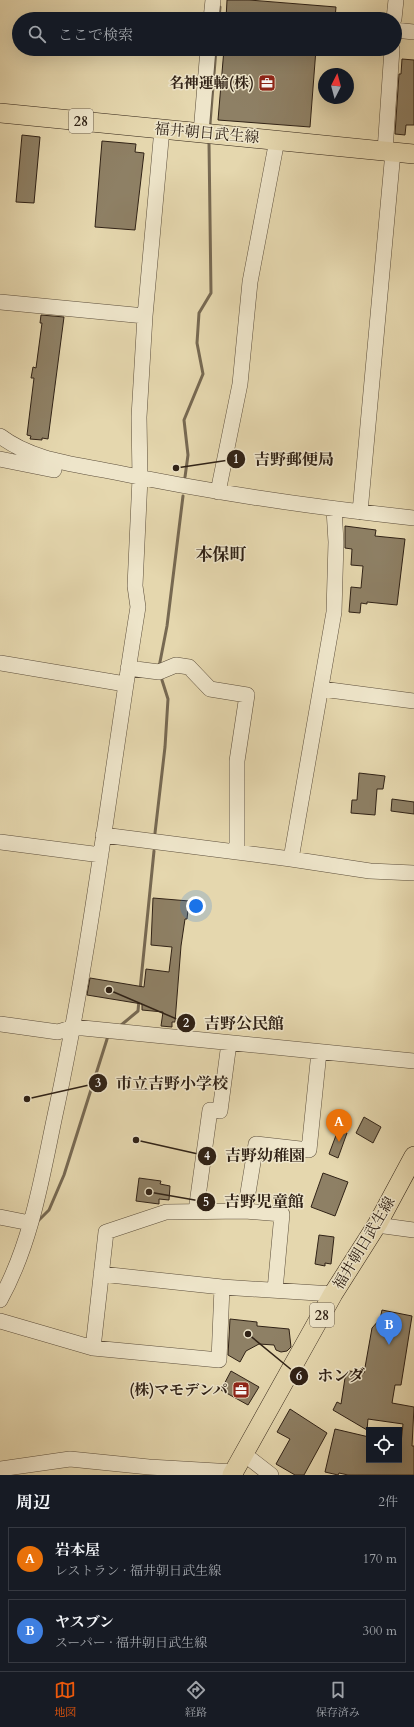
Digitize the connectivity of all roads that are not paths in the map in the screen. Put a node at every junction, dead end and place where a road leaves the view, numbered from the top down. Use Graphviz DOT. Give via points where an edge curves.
graph roads {
  1 [pos="213,0"];
  2 [pos="396,0"];
  3 [pos="212,12"];
  4 [pos="395,12"];
  5 [pos="402,31"];
  6 [pos="414,32"];
  7 [pos="207,56"];
  8 [pos="392,56"];
  9 [pos="0,113"];
  10 [pos="162,129"];
  11 [pos="201,133"];
  12 [pos="277,140"];
  13 [pos="389,151"];
  14 [pos="414,154"];
  15 [pos="0,302"];
  16 [pos="145,316"];
  17 [pos="0,436"];
  18 [pos="0,459"];
  19 [pos="70,463"];
  20 [pos="140,478"];
  21 [pos="218,492"];
  22 [pos="334,509"];
  23 [pos="360,512"];
  24 [pos="414,518"];
  25 [pos="0,663"];
  26 [pos="128,668"];
  27 [pos="125,684"];
  28 [pos="322,689"];
  29 [pos="414,701"];
  30 [pos="103,836"];
  31 [pos="0,842"];
  32 [pos="237,852"];
  33 [pos="101,855"];
  34 [pos="291,859"];
  35 [pos="414,873"];
  36 [pos="0,1024"];
  37 [pos="73,1027"];
  38 [pos="229,1043"];
  39 [pos="319,1052"];
  40 [pos="414,1061"];
  41 [pos="414,1156"];
  42 [pos="196,1211"];
  43 [pos="245,1211"];
  44 [pos="0,1216"];
  45 [pos="30,1223"];
  46 [pos="377,1225"];
  47 [pos="414,1230"];
  48 [pos="101,1274"];
  49 [pos="222,1287"];
  50 [pos="275,1290"];
  51 [pos="333,1294"];
  52 [pos="0,1300"];
  53 [pos="0,1321"];
  54 [pos="93,1348"];
  55 [pos="244,1454"];
  56 [pos="0,1469"];
  57 [pos="37,1469"];
  58 [pos="233,1473"];
  59 [pos="271,1475"];
  1 -- 3 [label="street"];
  2 -- 4 [label="street"];
  5 -- 6 [label="street"];
  7 -- 11 [label="street"];
  8 -- 13 [label="street"];
  9 -- 10 [label="main road, 福井朝日武生線 / 28"];
  10 -- 11 [label="main road, 福井朝日武生線 / 28"];
  10 -- 16 [label="street"];
  11 -- 12 [label="main road, 福井朝日武生線 / 28"];
  12 -- 13 [label="main road, 福井朝日武生線 / 28"];
  12 -- 21 [label="street" via="250,282 240,384"];
  13 -- 14 [label="main road, 福井朝日武生線 / 28"];
  13 -- 23 [label="street"];
  15 -- 16 [label="street"];
  16 -- 20 [label="street" via="139,417"];
  17 -- 19 [label="street" via="12,445 43,458"];
  18 -- 19 [label="street" via="55,471"];
  19 -- 20 [label="street"];
  20 -- 21 [label="street"];
  20 -- 26 [label="street" via="135,586 138,606"];
  21 -- 22 [label="street"];
  22 -- 23 [label="street"];
  22 -- 28 [label="street" via="334,612"];
  23 -- 24 [label="street"];
  25 -- 27 [label="street"];
  26 -- 27 [label="street"];
  26 -- 32 [label="street" via="159,672 176,665 189,667 210,689 247,695 237,761"];
  27 -- 30 [label="street"];
  28 -- 29 [label="street"];
  28 -- 34 [label="street"];
  30 -- 32 [label="street"];
  30 -- 33 [label="street"];
  31 -- 33 [label="street"];
  32 -- 34 [label="street"];
  33 -- 37 [label="street"];
  34 -- 35 [label="street" via="370,871"];
  36 -- 37 [label="street" via="58,1032"];
  37 -- 38 [label="street"];
  37 -- 45 [label="street"];
  38 -- 39 [label="street"];
  38 -- 42 [label="street" via="220,1111 210,1110"];
  39 -- 40 [label="street"];
  39 -- 43 [label="street" via="309,1150 256,1144"];
  41 -- 46 [label="main road, 福井朝日武生線 / 28"];
  42 -- 43 [label="street"];
  42 -- 48 [label="street" via="166,1212 106,1232"];
  43 -- 50 [label="street" via="282,1214"];
  44 -- 45 [label="street"];
  45 -- 52 [label="street" via="11,1279"];
  46 -- 47 [label="street"];
  46 -- 51 [label="main road, 福井朝日武生線 / 28"];
  48 -- 49 [label="street"];
  48 -- 54 [label="street"];
  49 -- 50 [label="street"];
  49 -- 54 [label="street" via="219,1360"];
  50 -- 51 [label="street"];
  51 -- 55 [label="main road, 福井朝日武生線 / 28"];
  53 -- 54 [label="street"];
  55 -- 58 [label="main road, 福井朝日武生線 / 28"];
  55 -- 59 [label="street"];
  56 -- 57 [label="street"];
  57 -- 58 [label="street" via="70,1459"];
}
